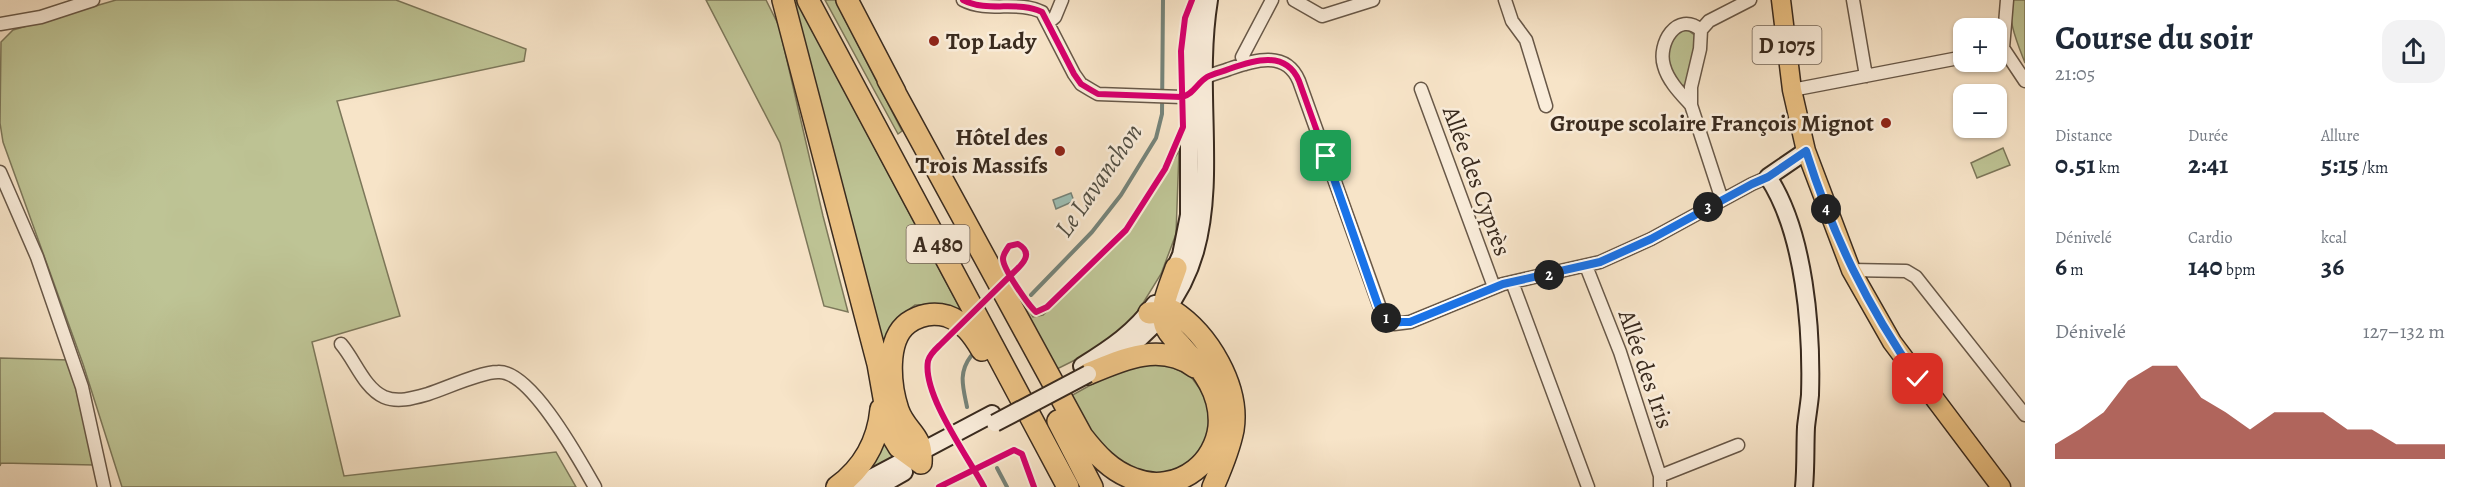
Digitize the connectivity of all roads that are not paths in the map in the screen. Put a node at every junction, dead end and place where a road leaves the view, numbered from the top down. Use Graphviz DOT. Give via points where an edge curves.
graph roads {
  1 [pos="93,0"];
  2 [pos="783,0"];
  3 [pos="808,0"];
  4 [pos="848,0"];
  5 [pos="963,0"];
  6 [pos="1062,0"];
  7 [pos="1198,0"];
  8 [pos="1209,0"];
  9 [pos="1272,0"];
  10 [pos="1294,0"];
  11 [pos="1373,0"];
  12 [pos="1505,0"];
  13 [pos="1750,0"];
  14 [pos="1781,0"];
  15 [pos="1853,0"];
  16 [pos="2007,0"];
  17 [pos="2004,18"];
  18 [pos="1048,23"];
  19 [pos="0,24"];
  20 [pos="1701,30"];
  21 [pos="2007,58"];
  22 [pos="1953,59"];
  23 [pos="1245,64"];
  24 [pos="1866,76"];
  25 [pos="1204,79"];
  26 [pos="888,80"];
  27 [pos="2025,81"];
  28 [pos="1421,89"];
  29 [pos="1792,90"];
  30 [pos="1181,96"];
  31 [pos="1691,105"];
  32 [pos="1546,106"];
  33 [pos="1204,111"];
  34 [pos="1806,151"];
  35 [pos="0,172"];
  36 [pos="1768,177"];
  37 [pos="1722,200"];
  38 [pos="1586,266"];
  39 [pos="1176,268"];
  40 [pos="1851,270"];
  41 [pos="1512,282"];
  42 [pos="1494,287"];
  43 [pos="1180,291"];
  44 [pos="1157,313"];
  45 [pos="1188,322"];
  46 [pos="341,344"];
  47 [pos="1085,370"];
  48 [pos="1202,373"];
  49 [pos="882,393"];
  50 [pos="2025,416"];
  51 [pos="1738,445"];
  52 [pos="918,456"];
  53 [pos="1660,482"];
  54 [pos="104,487"];
  55 [pos="595,487"];
  56 [pos="837,487"];
  57 [pos="854,487"];
  58 [pos="878,487"];
  59 [pos="1066,487"];
  60 [pos="1092,487"];
  61 [pos="1213,487"];
  62 [pos="1588,487"];
  63 [pos="1804,487"];
  64 [pos="2001,487"];
  1 -- 19 [label="street" via="41,17"];
  2 -- 49 [label="highway"];
  3 -- 59 [label="highway, A 480"];
  4 -- 26 [label="highway, A 480"];
  5 -- 18 [label="street" via="978,6 1035,8"];
  6 -- 18 [label="street"];
  7 -- 30 [label="main road"];
  8 -- 25 [label="main road"];
  9 -- 23 [label="street" via="1242,57"];
  10 -- 11 [label="street" via="1322,16"];
  12 -- 32 [label="street" via="1512,21 1526,40"];
  13 -- 20 [label="street" via="1709,21"];
  14 -- 29 [label="main road, D 1075"];
  15 -- 24 [label="street"];
  16 -- 17 [label="street"];
  18 -- 30 [label="street" via="1081,84 1098,94"];
  20 -- 31 [label="street"];
  20 -- 31 [label="street" via="1691,24 1677,27 1663,46 1664,67"];
  21 -- 27 [label="street"];
  22 -- 24 [label="street"];
  23 -- 25 [label="street"];
  23 -- 42 [label="street" via="1259,59 1277,60 1298,77 1384,318 1394,324 1410,322"];
  24 -- 29 [label="street"];
  25 -- 30 [label="street"];
  25 -- 33 [label="main road"];
  26 -- 48 [label="highway" via="1070,416 1105,463 1130,478 1151,483 1177,480 1194,471 1212,449 1219,430 1217,397"];
  26 -- 60 [label="highway, A 480"];
  28 -- 42 [label="street, Allée des Cyprès"];
  29 -- 34 [label="main road, D 1075"];
  30 -- 33 [label="main road" via="1197,100"];
  30 -- 39 [label="main road" via="1189,215"];
  31 -- 37 [label="street"];
  33 -- 43 [label="main road" via="1204,216 1196,254"];
  34 -- 36 [label="main road"];
  34 -- 40 [label="main road, D 1075"];
  35 -- 54 [label="street" via="38,257 82,387"];
  36 -- 37 [label="street"];
  36 -- 63 [label="main road" via="1783,203 1804,289 1810,387"];
  37 -- 38 [label="street" via="1651,239"];
  38 -- 41 [label="street"];
  38 -- 53 [label="street, Allée des Iris" via="1620,352"];
  39 -- 44 [label="highway"];
  40 -- 50 [label="street" via="1906,271 1916,277"];
  40 -- 64 [label="main road, D 1075" via="1892,342"];
  41 -- 42 [label="street"];
  41 -- 62 [label="street"];
  43 -- 44 [label="main road"];
  43 -- 45 [label="highway"];
  44 -- 45 [label="highway" via="1173,311"];
  44 -- 47 [label="main road" via="1137,341"];
  44 -- 48 [label="highway"];
  45 -- 61 [label="highway" via="1213,354 1233,404 1230,442"];
  46 -- 55 [label="street" via="371,387 390,399 409,399 493,373 509,373 564,432"];
  47 -- 48 [label="highway" via="1157,354 1178,357"];
  47 -- 52 [label="main road, bridge"];
  49 -- 52 [label="highway" via="892,436 899,447"];
  49 -- 56 [label="highway" via="878,428 868,454"];
  51 -- 53 [label="street"];
  52 -- 57 [label="main road"];
  52 -- 58 [label="main road"];
  52 -- 59 [label="highway" via="917,438 898,410 892,354 896,339 909,322 921,316 942,315 962,324 974,337"];
}
